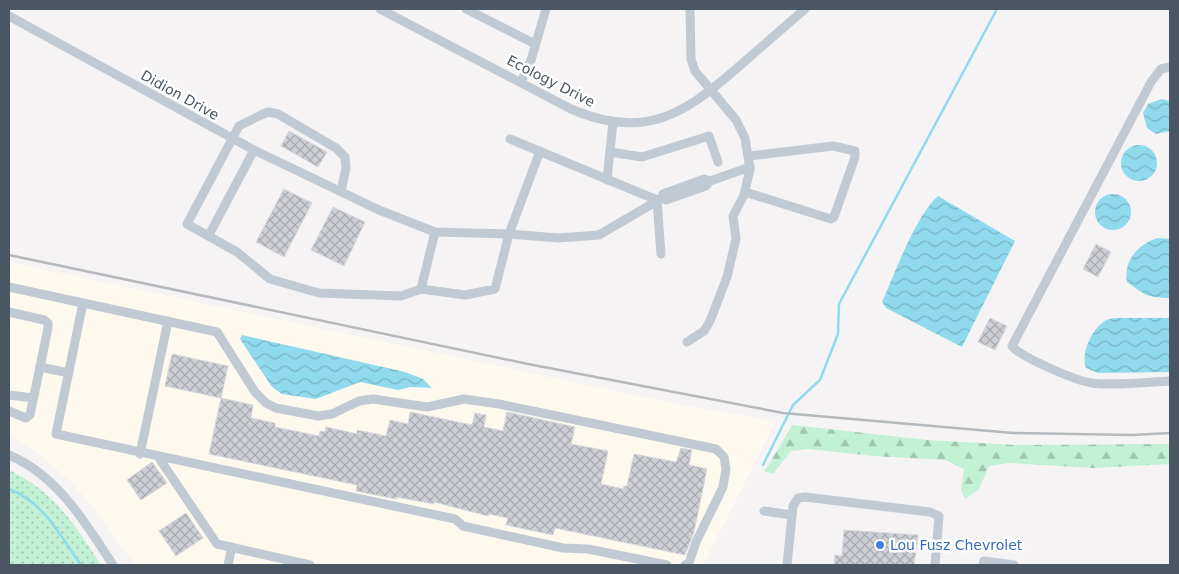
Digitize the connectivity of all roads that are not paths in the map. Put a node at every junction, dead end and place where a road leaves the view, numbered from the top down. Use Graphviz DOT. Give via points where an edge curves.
graph roads {
  1 [pos="380,9"];
  2 [pos="466,9"];
  3 [pos="546,9"];
  4 [pos="690,9"];
  5 [pos="805,9"];
  6 [pos="9,16"];
  7 [pos="535,44"];
  8 [pos="1167,67"];
  9 [pos="521,82"];
  10 [pos="711,90"];
  11 [pos="614,122"];
  12 [pos="231,138"];
  13 [pos="510,139"];
  14 [pos="254,150"];
  15 [pos="540,151"];
  16 [pos="610,152"];
  17 [pos="748,156"];
  18 [pos="718,162"];
  19 [pos="750,167"];
  20 [pos="607,180"];
  21 [pos="341,191"];
  22 [pos="745,192"];
  23 [pos="660,199"];
  24 [pos="435,232"];
  25 [pos="509,234"];
  26 [pos="209,236"];
  27 [pos="661,254"];
  28 [pos="9,288"];
  29 [pos="420,289"];
  30 [pos="83,303"];
  31 [pos="9,312"];
  32 [pos="168,321"];
  33 [pos="687,342"];
  34 [pos="40,367"];
  35 [pos="69,373"];
  36 [pos="1170,381"];
  37 [pos="9,395"];
  38 [pos="33,398"];
  39 [pos="9,411"];
  40 [pos="140,454"];
  41 [pos="9,455"];
  42 [pos="159,458"];
  43 [pos="764,511"];
  44 [pos="792,515"];
  45 [pos="232,547"];
  46 [pos="290,563"];
  47 [pos="113,565"];
  48 [pos="228,565"];
  49 [pos="310,565"];
  50 [pos="667,565"];
  51 [pos="686,565"];
  52 [pos="787,565"];
  53 [pos="935,565"];
  54 [pos="983,565"];
  55 [pos="1014,565"];
  1 -- 9 [label="street, Ecology Drive"];
  2 -- 7 [label="street"];
  3 -- 7 [label="street"];
  4 -- 10 [label="street" via="691,59 695,71"];
  5 -- 10 [label="street, Ecology Drive"];
  6 -- 12 [label="street, Didion Drive"];
  7 -- 9 [label="street"];
  8 -- 36 [label="street" via="1152,82 1012,346 1034,362 1092,383"];
  9 -- 11 [label="street, Ecology Drive" via="572,109"];
  10 -- 11 [label="street, Ecology Drive" via="693,104 664,118"];
  10 -- 17 [label="street" via="736,120 745,138"];
  11 -- 16 [label="street"];
  12 -- 14 [label="street, Didion Drive"];
  12 -- 21 [label="street" via="239,126 268,112 278,114 336,148 345,157"];
  12 -- 26 [label="street" via="187,224"];
  13 -- 15 [label="street"];
  14 -- 21 [label="street, Didion Drive"];
  14 -- 26 [label="street"];
  15 -- 20 [label="street"];
  15 -- 25 [label="street"];
  16 -- 18 [label="street" via="642,157 709,136"];
  16 -- 20 [label="street"];
  17 -- 19 [label="street"];
  17 -- 22 [label="street" via="833,146 854,151 855,157 831,218"];
  19 -- 22 [label="street"];
  19 -- 23 [label="street" via="710,181 706,186 666,200"];
  20 -- 23 [label="street"];
  21 -- 24 [label="street, Didion Drive"];
  22 -- 33 [label="street" via="733,216 736,239 727,277 710,321 704,331"];
  23 -- 25 [label="street, Didion Drive" via="599,235 558,238"];
  23 -- 27 [label="street"];
  24 -- 25 [label="street, Didion Drive"];
  24 -- 29 [label="street"];
  25 -- 29 [label="street" via="495,288 466,295"];
  26 -- 29 [label="street" via="237,252 270,279 319,293 402,296"];
  28 -- 30 [label="street"];
  30 -- 32 [label="street"];
  30 -- 35 [label="street"];
  31 -- 34 [label="street" via="48,323"];
  32 -- 40 [label="street"];
  32 -- 51 [label="street" via="217,332 255,392 276,408 318,416 332,414 358,401 427,407 464,399 716,449 724,457 723,487"];
  34 -- 35 [label="street"];
  34 -- 38 [label="street"];
  35 -- 40 [label="street" via="56,434"];
  37 -- 38 [label="street"];
  38 -- 39 [label="street" via="30,415 26,418"];
  40 -- 42 [label="street"];
  41 -- 47 [label="street" via="35,468 58,488"];
  42 -- 45 [label="street" via="218,544"];
  42 -- 50 [label="street" via="455,520 463,526 563,548 588,549"];
  43 -- 44 [label="street"];
  44 -- 52 [label="street"];
  44 -- 53 [label="street" via="798,498 804,497 930,512 939,516 940,524"];
  45 -- 46 [label="street"];
  45 -- 48 [label="street"];
  46 -- 49 [label="street"];
  54 -- 55 [label="street" via="984,561"];
}
